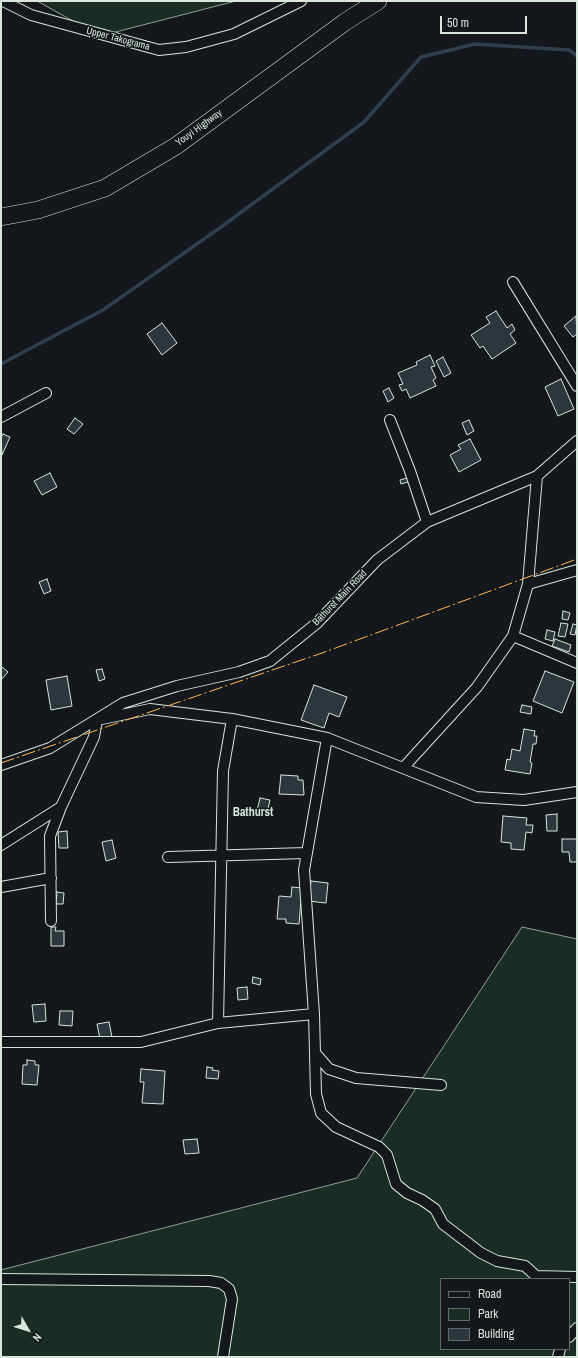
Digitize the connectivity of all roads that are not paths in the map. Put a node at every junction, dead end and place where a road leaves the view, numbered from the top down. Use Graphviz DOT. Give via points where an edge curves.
graph roads {
  1 [pos="3,1"];
  2 [pos="301,1"];
  3 [pos="378,1"];
  4 [pos="1,217"];
  5 [pos="513,282"];
  6 [pos="577,386"];
  7 [pos="46,393"];
  8 [pos="1,417"];
  9 [pos="390,420"];
  10 [pos="577,441"];
  11 [pos="537,476"];
  12 [pos="427,522"];
  13 [pos="577,570"];
  14 [pos="528,584"];
  15 [pos="513,636"];
  16 [pos="577,663"];
  17 [pos="232,719"];
  18 [pos="97,720"];
  19 [pos="327,738"];
  20 [pos="1,765"];
  21 [pos="404,767"];
  22 [pos="577,792"];
  23 [pos="61,807"];
  24 [pos="1,845"];
  25 [pos="306,853"];
  26 [pos="222,855"];
  27 [pos="168,857"];
  28 [pos="51,878"];
  29 [pos="1,887"];
  30 [pos="51,922"];
  31 [pos="314,1014"];
  32 [pos="218,1023"];
  33 [pos="1,1042"];
  34 [pos="316,1054"];
  35 [pos="441,1085"];
  36 [pos="577,1277"];
  37 [pos="1,1278"];
  38 [pos="577,1328"];
  39 [pos="570,1336"];
  40 [pos="223,1357"];
  1 -- 2 [label="street, Upper Takograma" via="31,15 159,50 186,47 234,34"];
  3 -- 4 [label="main road, Youyi Highway" via="345,22 176,146 105,188 38,210"];
  5 -- 6 [label="street"];
  7 -- 8 [label="street"];
  9 -- 12 [label="street"];
  10 -- 11 [label="street, Bathurst Main Road"];
  11 -- 12 [label="street, Bathurst Main Road"];
  11 -- 14 [label="street"];
  12 -- 18 [label="street, Bathurst Main Road" via="377,560 317,623 270,661 239,672 177,686 124,703"];
  13 -- 14 [label="street"];
  14 -- 15 [label="street"];
  15 -- 16 [label="street"];
  15 -- 21 [label="street" via="477,687"];
  17 -- 18 [label="street" via="150,709"];
  17 -- 19 [label="street"];
  17 -- 26 [label="street" via="223,772"];
  18 -- 20 [label="street, Bathurst Main Road" via="50,748"];
  18 -- 23 [label="street" via="94,737"];
  19 -- 21 [label="street"];
  19 -- 25 [label="street"];
  21 -- 22 [label="street" via="476,797 524,800"];
  23 -- 24 [label="street"];
  23 -- 28 [label="street" via="50,836"];
  25 -- 26 [label="street"];
  25 -- 31 [label="street" via="304,870"];
  26 -- 27 [label="street"];
  26 -- 32 [label="street"];
  28 -- 29 [label="street"];
  28 -- 30 [label="street"];
  31 -- 32 [label="street"];
  31 -- 34 [label="street"];
  32 -- 33 [label="street" via="141,1042"];
  34 -- 35 [label="street" via="329,1070 356,1078"];
  34 -- 36 [label="street" via="316,1094 320,1113 336,1127 379,1147 387,1155 396,1184 435,1208 443,1224 481,1253 497,1261 525,1266 536,1276"];
  37 -- 40 [label="street" via="221,1283 229,1289 232,1299"];
  38 -- 39 [label="street"];
}
